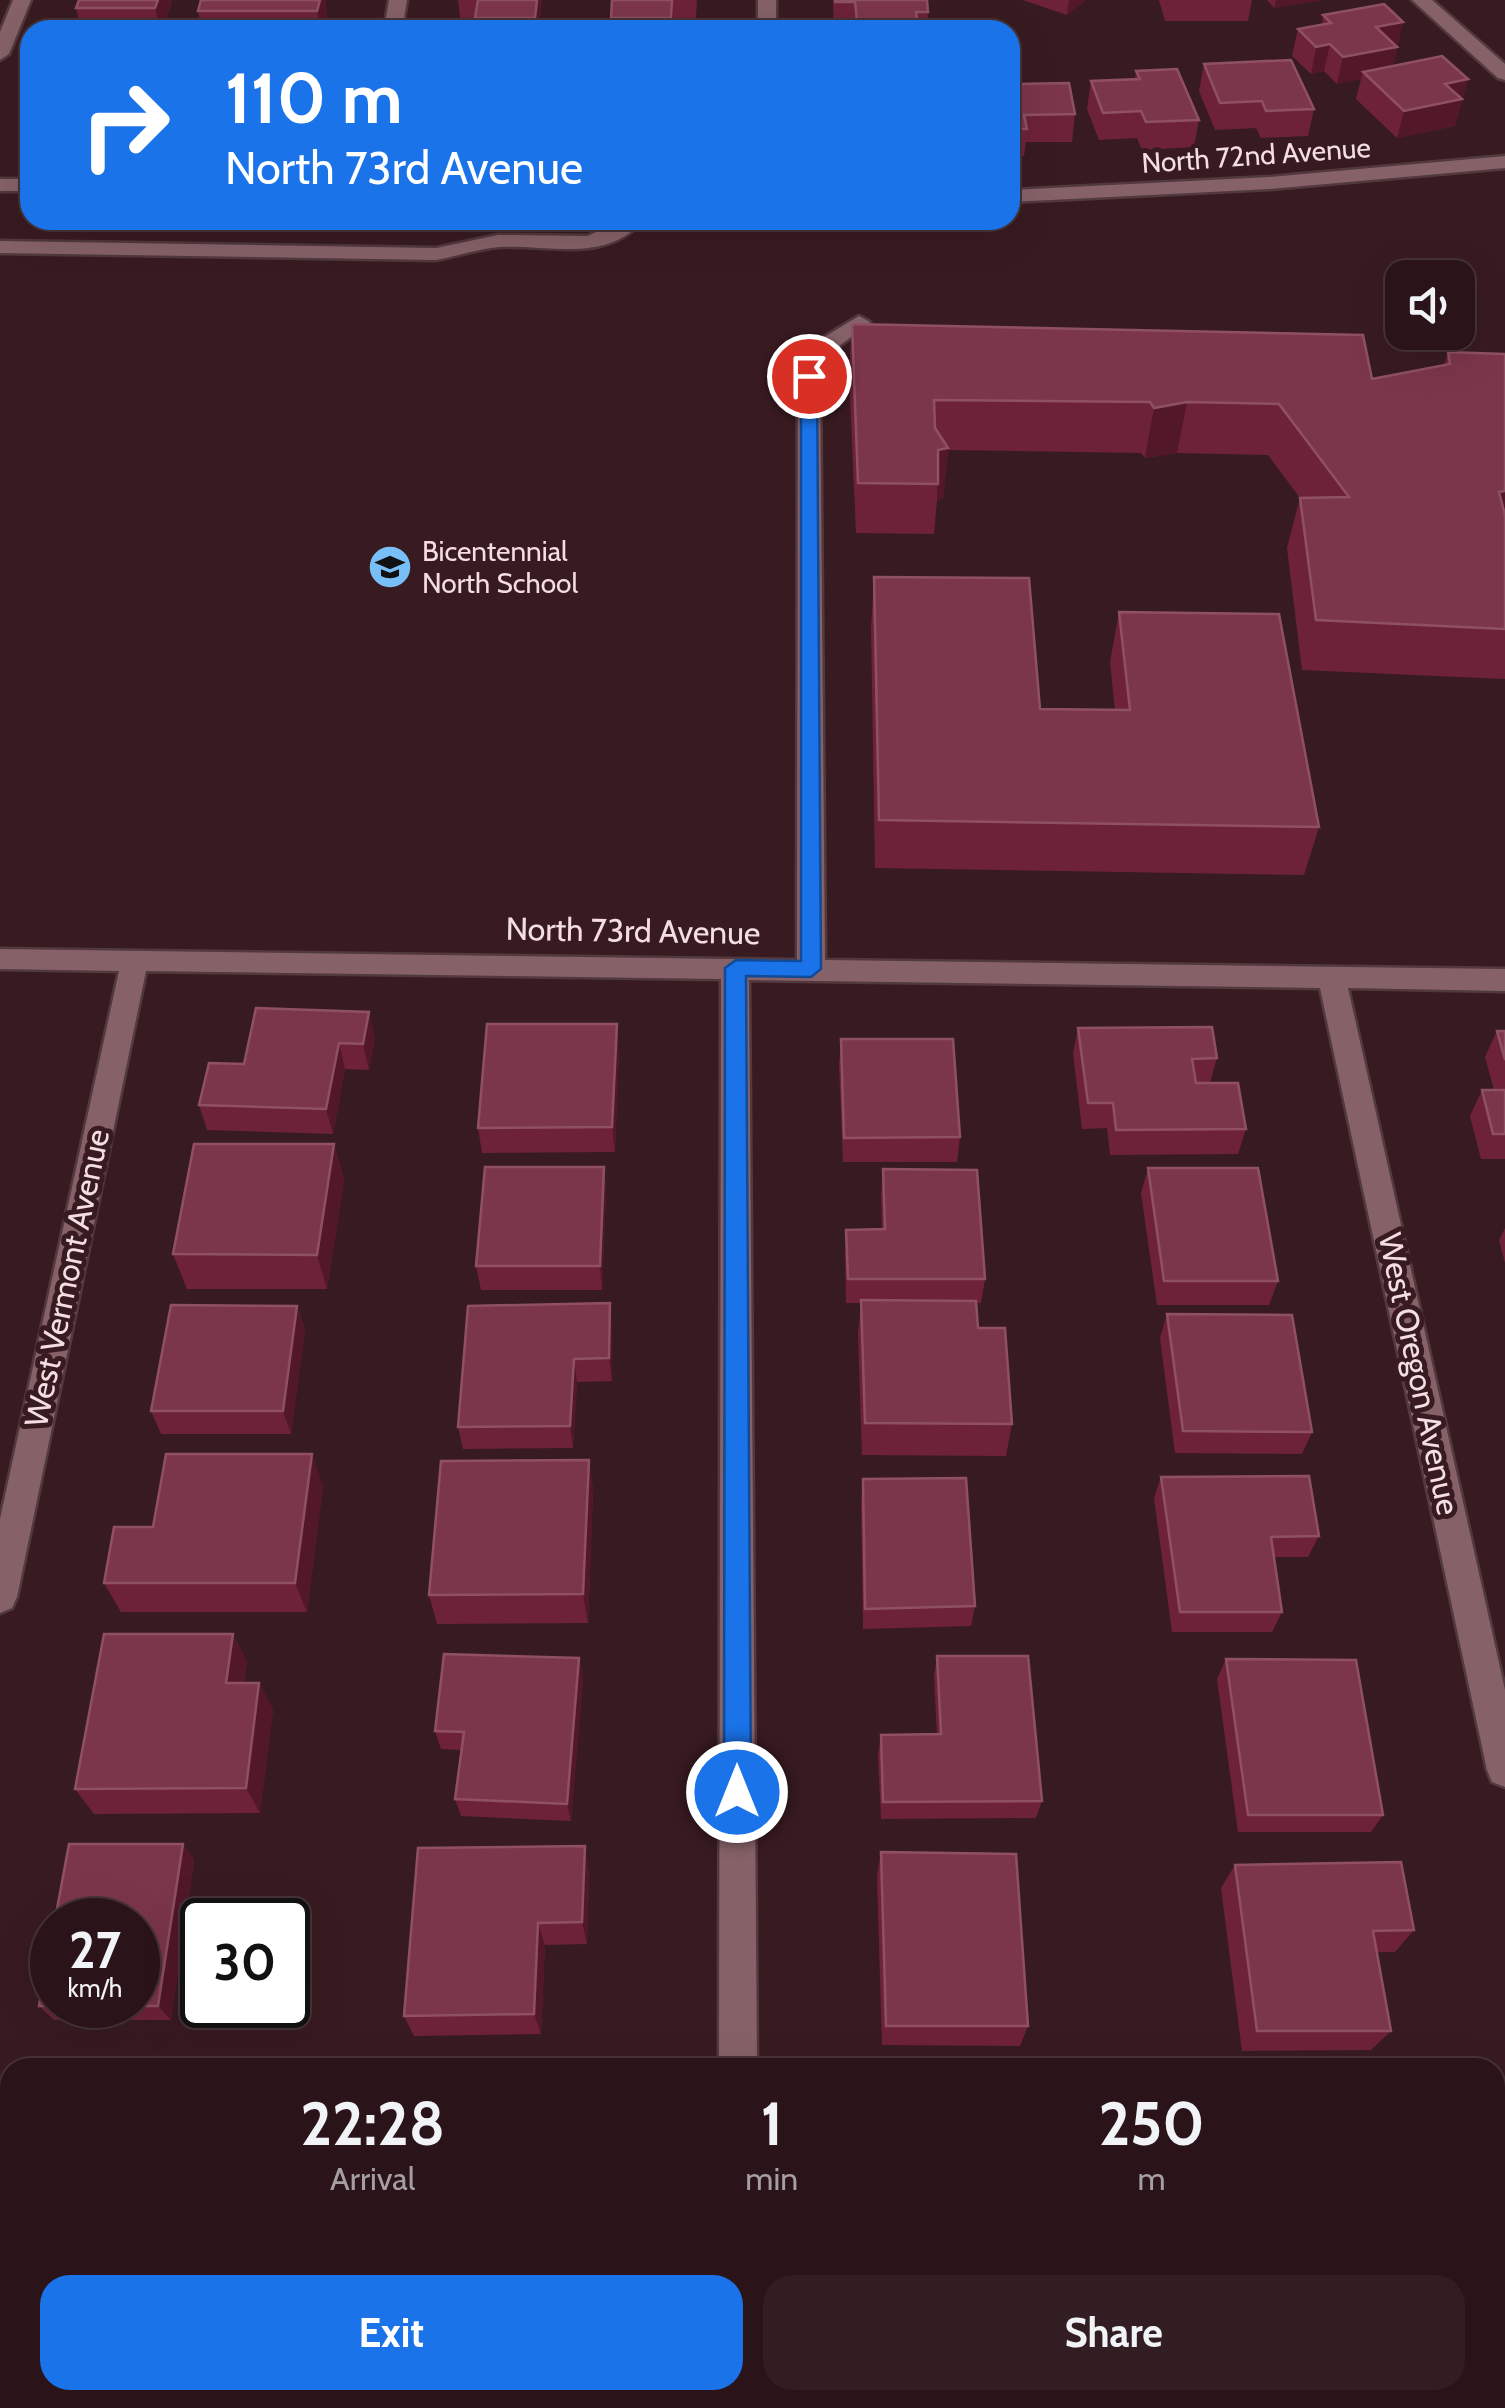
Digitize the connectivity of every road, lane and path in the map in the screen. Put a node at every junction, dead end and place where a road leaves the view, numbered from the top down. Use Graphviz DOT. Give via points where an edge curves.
graph roads {
  1 [pos="22,0"];
  2 [pos="1420,0"];
  3 [pos="0,54"];
  4 [pos="1505,74"];
  5 [pos="1505,162"];
  6 [pos="1020,196"];
  7 [pos="624,230"];
  8 [pos="0,247"];
  9 [pos="859,322"];
  10 [pos="0,958"];
  11 [pos="135,960"];
  12 [pos="736,968"];
  13 [pos="811,969"];
  14 [pos="1332,979"];
  15 [pos="1505,980"];
  16 [pos="0,1596"];
  17 [pos="1505,1770"];
  18 [pos="738,2058"];
  1 -- 3 [label="street"];
  2 -- 4 [label="street"];
  5 -- 6 [label="street, North 72nd Avenue" via="1270,184"];
  7 -- 8 [label="street" via="598,242 497,241 436,254"];
  9 -- 13 [label="street" via="824,347 809,376"];
  10 -- 11 [label="street, North 73rd Avenue"];
  11 -- 12 [label="street, North 73rd Avenue"];
  11 -- 16 [label="street, West Vermont Avenue"];
  12 -- 13 [label="street, North 73rd Avenue"];
  12 -- 18 [label="street"];
  13 -- 14 [label="street, North 73rd Avenue"];
  14 -- 15 [label="street, North 73rd Avenue"];
  14 -- 17 [label="street, West Oregon Avenue"];
}
